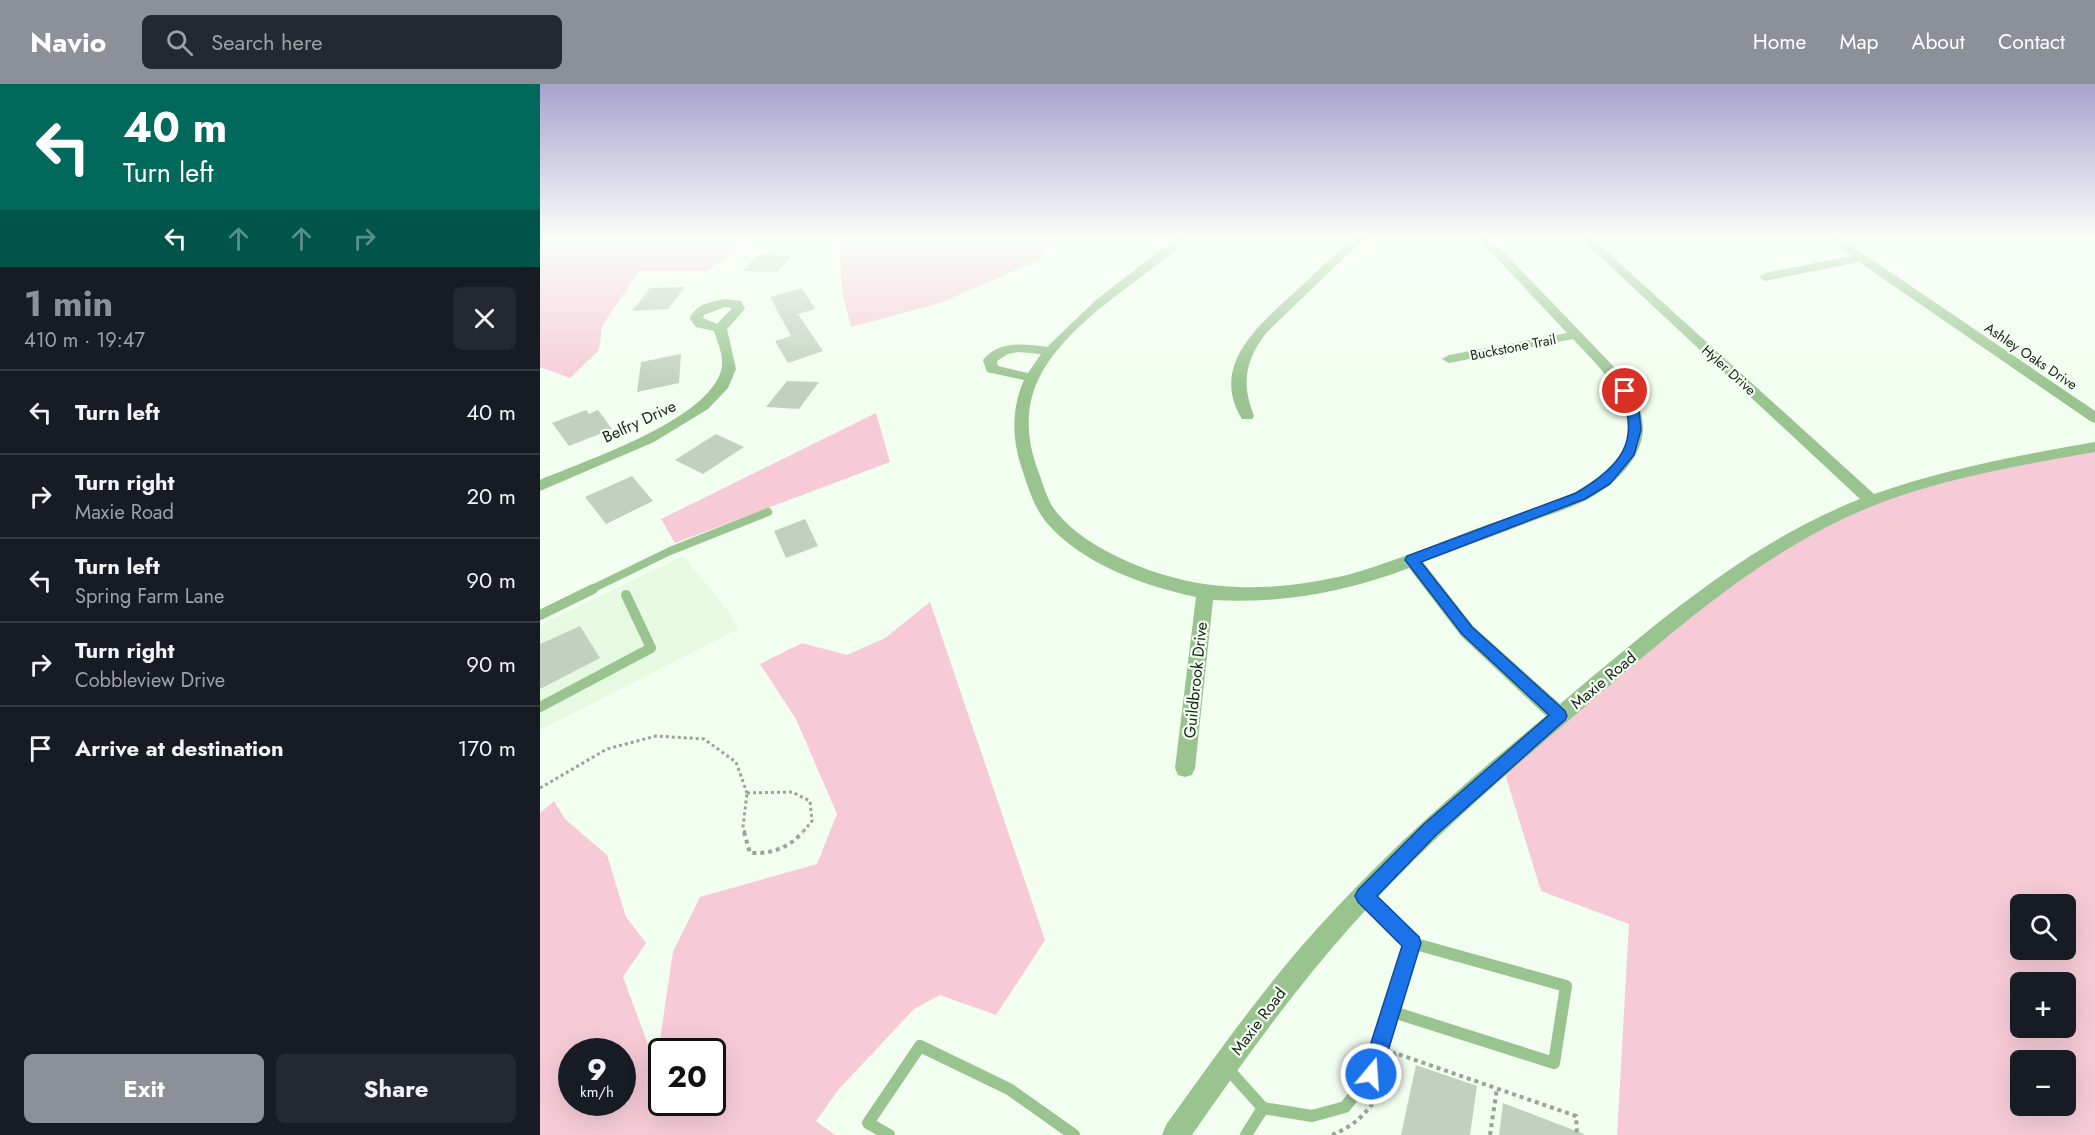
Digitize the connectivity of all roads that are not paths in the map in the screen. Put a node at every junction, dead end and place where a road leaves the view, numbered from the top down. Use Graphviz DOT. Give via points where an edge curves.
graph roads {
  1 [pos="1123,287"];
  2 [pos="1307,287"];
  3 [pos="1531,287"];
  4 [pos="1639,287"];
  5 [pos="1903,287"];
  6 [pos="720,328"];
  7 [pos="1576,335"];
  8 [pos="1049,351"];
  9 [pos="1449,359"];
  10 [pos="1032,378"];
  11 [pos="1247,416"];
  12 [pos="2095,418"];
  13 [pos="2095,447"];
  14 [pos="540,486"];
  15 [pos="1872,501"];
  16 [pos="768,512"];
  17 [pos="1412,560"];
  18 [pos="1205,592"];
  19 [pos="626,595"];
  20 [pos="540,615"];
  21 [pos="540,707"];
  22 [pos="1560,716"];
  23 [pos="1185,768"];
  24 [pos="1364,896"];
  25 [pos="1412,943"];
  26 [pos="1390,1011"];
  27 [pos="1224,1065"];
  28 [pos="1263,1108"];
  29 [pos="889,1135"];
  30 [pos="1074,1135"];
  31 [pos="1176,1135"];
  32 [pos="1246,1135"];
  1 -- 8 [label="street"];
  2 -- 11 [label="street" via="1249,345 1238,370 1238,389"];
  3 -- 7 [label="street"];
  4 -- 15 [label="street, Hyler Drive"];
  5 -- 12 [label="street, Ashley Oaks Drive"];
  6 -- 14 [label="street, Belfry Drive" via="729,368 725,382 697,413 673,428"];
  7 -- 9 [label="street, Buckstone Trail"];
  7 -- 17 [label="street" via="1612,373 1630,401 1636,430 1629,455 1606,481 1581,496"];
  8 -- 10 [label="street"];
  8 -- 10 [label="street" via="1012,348 998,352 990,360 992,369"];
  10 -- 18 [label="street" via="1024,398 1023,453 1052,517 1075,538 1106,557 1155,578"];
  13 -- 15 [label="street, Maxie Road" via="1964,472"];
  15 -- 22 [label="street, Maxie Road" via="1812,527 1739,571 1691,606"];
  16 -- 20 [label="lane" via="670,551"];
  17 -- 18 [label="street" via="1350,581 1298,591"];
  17 -- 22 [label="street" via="1467,631"];
  18 -- 23 [label="street, Guildbrook Drive"];
  19 -- 21 [label="lane" via="651,648"];
  22 -- 24 [label="street, Maxie Road" via="1430,829"];
  24 -- 25 [label="lane"];
  24 -- 27 [label="street, Maxie Road" via="1293,975"];
  25 -- 26 [label="lane"];
  25 -- 26 [label="lane" via="1566,986 1554,1063"];
  26 -- 28 [label="lane" via="1371,1074 1345,1107 1312,1116"];
  27 -- 28 [label="lane"];
  27 -- 31 [label="street, Maxie Road"];
  28 -- 32 [label="lane"];
  29 -- 30 [label="lane" via="868,1123 920,1047 1009,1089"];
}
